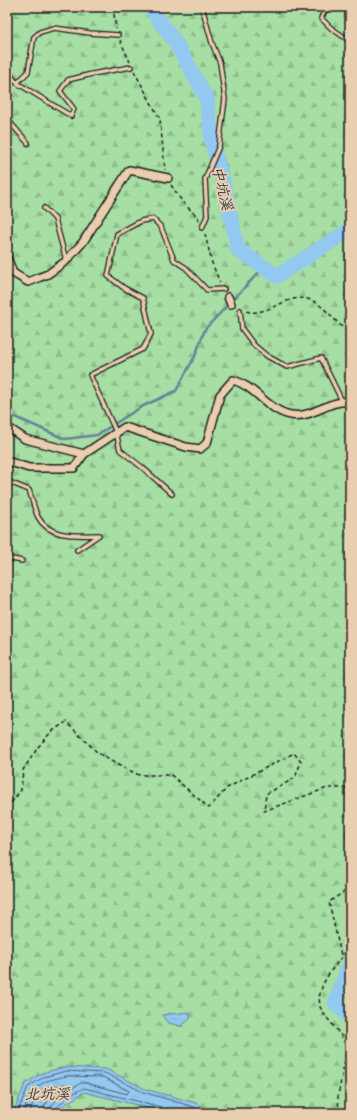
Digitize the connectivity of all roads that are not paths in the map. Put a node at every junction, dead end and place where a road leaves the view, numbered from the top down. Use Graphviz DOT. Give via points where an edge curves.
graph roads {
  1 [pos="202,7"];
  2 [pos="327,7"];
  3 [pos="118,34"];
  4 [pos="350,41"];
  5 [pos="132,67"];
  6 [pos="7,71"];
  7 [pos="17,83"];
  8 [pos="7,119"];
  9 [pos="28,143"];
  10 [pos="168,178"];
  11 [pos="44,208"];
  12 [pos="202,228"];
  13 [pos="7,257"];
  14 [pos="66,261"];
  15 [pos="224,289"];
  16 [pos="240,310"];
  17 [pos="342,401"];
  18 [pos="350,402"];
  19 [pos="7,427"];
  20 [pos="116,431"];
  21 [pos="84,454"];
  22 [pos="7,462"];
  23 [pos="7,481"];
  24 [pos="172,494"];
  25 [pos="77,550"];
  26 [pos="7,558"];
  27 [pos="22,561"];
  1 -- 12 [label="lane" via="220,63 225,99 219,146 205,179 207,216"];
  2 -- 4 [label="lane" via="321,18"];
  3 -- 7 [label="lane" via="54,28 40,32 34,37 28,72"];
  5 -- 7 [label="lane" via="68,80 60,91 74,109 71,116"];
  6 -- 7 [label="lane"];
  8 -- 9 [label="lane"];
  10 -- 14 [label="street" via="129,170 83,242"];
  11 -- 14 [label="lane" via="55,219"];
  13 -- 14 [label="street" via="13,273 28,282 48,274"];
  15 -- 20 [label="lane" via="207,290 186,268 174,260 160,228 153,219 141,221 117,234 108,276 143,298 151,334 143,349 90,375"];
  16 -- 17 [label="lane" via="242,329 254,345 267,356 287,367 321,358"];
  17 -- 18 [label="street"];
  17 -- 20 [label="street" via="308,414 291,415 276,410 242,383 233,380 220,395 207,443 200,449 186,447 125,427"];
  19 -- 21 [label="street" via="25,439"];
  20 -- 21 [label="street"];
  20 -- 24 [label="lane" via="120,450"];
  21 -- 22 [label="street" via="74,468 29,468"];
  23 -- 25 [label="lane" via="29,490 38,517 49,530 68,535 98,535"];
  26 -- 27 [label="lane"];
}
